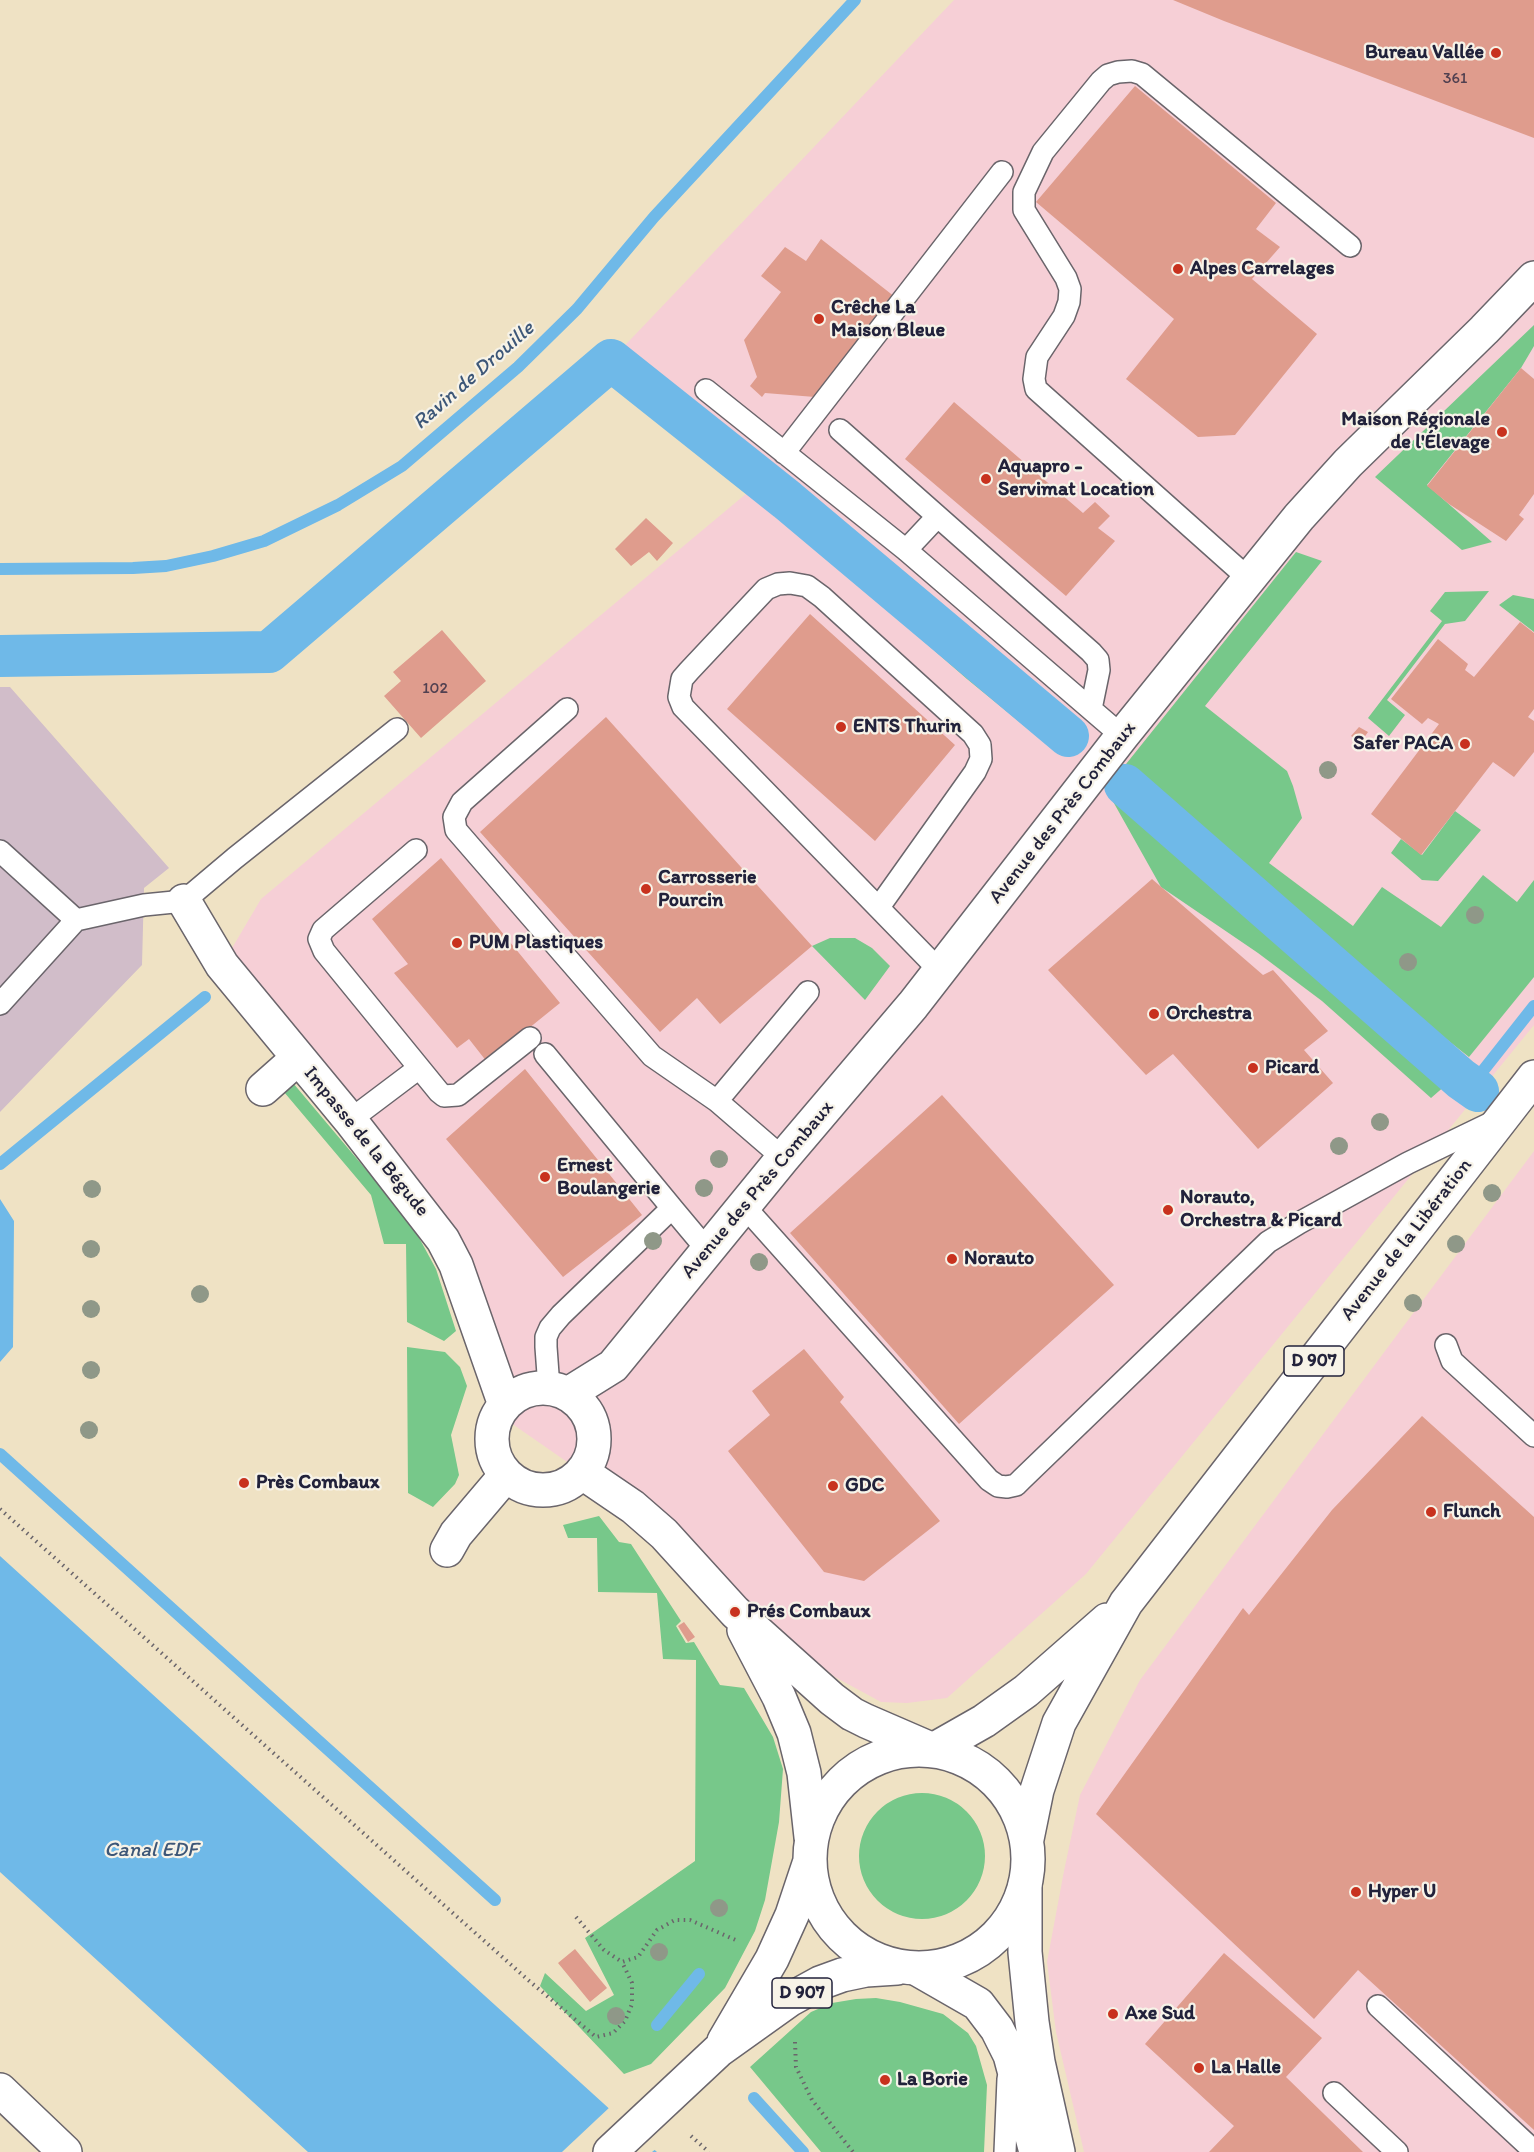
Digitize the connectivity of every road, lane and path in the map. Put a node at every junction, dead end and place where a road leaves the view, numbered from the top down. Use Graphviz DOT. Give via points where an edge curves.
graph roads {
  1 [pos="1002,172"];
  2 [pos="1350,246"];
  3 [pos="1534,278"];
  4 [pos="706,390"];
  5 [pos="840,430"];
  6 [pos="784,453"];
  7 [pos="937,517"];
  8 [pos="906,550"];
  9 [pos="1249,579"];
  10 [pos="567,709"];
  11 [pos="1091,709"];
  12 [pos="397,729"];
  13 [pos="1122,736"];
  14 [pos="416,850"];
  15 [pos="0,851"];
  16 [pos="184,901"];
  17 [pos="879,907"];
  18 [pos="76,920"];
  19 [pos="940,971"];
  20 [pos="808,992"];
  21 [pos="0,1004"];
  22 [pos="530,1038"];
  23 [pos="545,1054"];
  24 [pos="298,1058"];
  25 [pos="419,1068"];
  26 [pos="1534,1077"];
  27 [pos="263,1089"];
  28 [pos="717,1101"];
  29 [pos="1501,1118"];
  30 [pos="350,1120"];
  31 [pos="783,1158"];
  32 [pos="744,1206"];
  33 [pos="672,1208"];
  34 [pos="708,1251"];
  35 [pos="1446,1345"];
  36 [pos="613,1366"];
  37 [pos="558,1391"];
  38 [pos="506,1405"];
  39 [pos="594,1430"];
  40 [pos="1534,1436"];
  41 [pos="583,1473"];
  42 [pos="506,1475"];
  43 [pos="0,1509"];
  44 [pos="447,1550"];
  45 [pos="1126,1603"];
  46 [pos="735,1612"];
  47 [pos="933,1750"];
  48 [pos="1027,1839"];
  49 [pos="810,1850"];
  50 [pos="1025,1886"];
  51 [pos="576,1917"];
  52 [pos="749,1946"];
  53 [pos="622,1962"];
  54 [pos="908,1969"];
  55 [pos="1378,2006"];
  56 [pos="719,2050"];
  57 [pos="1010,2055"];
  58 [pos="0,2090"];
  59 [pos="1334,2093"];
  60 [pos="691,2136"];
  61 [pos="1534,2151"];
  62 [pos="65,2152"];
  63 [pos="610,2152"];
  64 [pos="709,2152"];
  65 [pos="1005,2152"];
  66 [pos="1036,2152"];
  67 [pos="1058,2152"];
  68 [pos="1396,2152"];
  1 -- 6 [label="lane"];
  2 -- 9 [label="lane" via="1142,74 1132,71 1108,75 1101,81 1043,152 1024,192 1027,218 1070,289 1064,316 1038,357 1036,389"];
  3 -- 9 [label="street, Avenue des Près Combaux" via="1348,463"];
  4 -- 6 [label="lane"];
  5 -- 7 [label="lane"];
  6 -- 8 [label="lane"];
  7 -- 8 [label="lane"];
  7 -- 11 [label="lane" via="1098,660"];
  8 -- 11 [label="lane"];
  9 -- 13 [label="street, Avenue des Près Combaux"];
  10 -- 28 [label="lane" via="462,802 454,817 456,830 652,1056"];
  11 -- 13 [label="lane"];
  12 -- 16 [label="lane"];
  13 -- 19 [label="street, Avenue des Près Combaux"];
  14 -- 25 [label="lane" via="323,930 319,939 324,951"];
  15 -- 18 [label="lane"];
  16 -- 18 [label="lane"];
  16 -- 24 [label="street, Impasse de la Bégude" via="222,965"];
  17 -- 17 [label="lane" via="975,772 981,759 980,745 974,734 822,597 807,586 778,584 766,589 689,671 682,679 679,697 683,707"];
  17 -- 19 [label="lane"];
  18 -- 21 [label="lane"];
  19 -- 31 [label="street, Avenue des Près Combaux"];
  20 -- 28 [label="lane"];
  22 -- 25 [label="lane" via="451,1097 439,1092"];
  23 -- 33 [label="lane"];
  24 -- 27 [label="street"];
  24 -- 30 [label="street, Impasse de la Bégude"];
  25 -- 30 [label="lane"];
  26 -- 29 [label="street, Avenue de la Libération / D 907"];
  28 -- 31 [label="lane"];
  29 -- 32 [label="lane" via="1408,1163 1268,1242 1016,1485 1007,1488 989,1480"];
  29 -- 45 [label="street, Avenue de la Libération / D 907"];
  30 -- 38 [label="street, Impasse de la Bégude" via="443,1240 456,1265"];
  31 -- 32 [label="street, Avenue des Près Combaux"];
  32 -- 34 [label="street, Avenue des Près Combaux"];
  33 -- 34 [label="lane"];
  33 -- 37 [label="lane" via="550,1328 546,1347"];
  34 -- 36 [label="street, Avenue des Près Combaux"];
  35 -- 40 [label="lane" via="1452,1361"];
  36 -- 37 [label="street, Avenue des Près Combaux"];
  36 -- 39 [label="street, Avenue des Près Combaux"];
  37 -- 38 [label="street" via="533,1389"];
  37 -- 39 [label="street" via="580,1403"];
  38 -- 42 [label="street" via="498,1414 492,1446"];
  39 -- 41 [label="street" via="595,1445"];
  41 -- 42 [label="street" via="570,1484 536,1491"];
  41 -- 46 [label="street" via="664,1534"];
  42 -- 44 [label="street"];
  43 -- 53 [label="path" via="596,2037 613,2032 625,2021 632,2004 632,1983"];
  45 -- 47 [label="street, Avenue de la Libération / D 907" via="1026,1691"];
  45 -- 48 [label="street, Avenue de la Libération / D 907" via="1059,1723 1036,1790"];
  46 -- 47 [label="street" via="852,1714"];
  46 -- 49 [label="street" via="794,1733 804,1773"];
  47 -- 48 [label="street" via="966,1760 994,1780 1015,1807"];
  47 -- 49 [label="street" via="898,1752 874,1759 845,1778 824,1804"];
  48 -- 50 [label="street"];
  49 -- 54 [label="street" via="817,1899 835,1930 864,1955"];
  49 -- 56 [label="street, D 907" via="792,1916 772,1959"];
  50 -- 54 [label="street" via="1011,1920 986,1947 953,1964"];
  50 -- 67 [label="street" via="1025,1952 1032,2022"];
  51 -- 53 [label="path" via="604,1950"];
  52 -- 53 [label="path" via="690,1920 675,1920 657,1930 638,1957"];
  54 -- 56 [label="street, D 907" via="866,1970 820,1983"];
  54 -- 57 [label="street" via="978,2004"];
  55 -- 61 [label="lane"];
  56 -- 63 [label="street, D 907"];
  57 -- 65 [label="lane"];
  57 -- 66 [label="street"];
  58 -- 62 [label="street"];
  59 -- 68 [label="lane"];
  60 -- 64 [label="path"];
}
